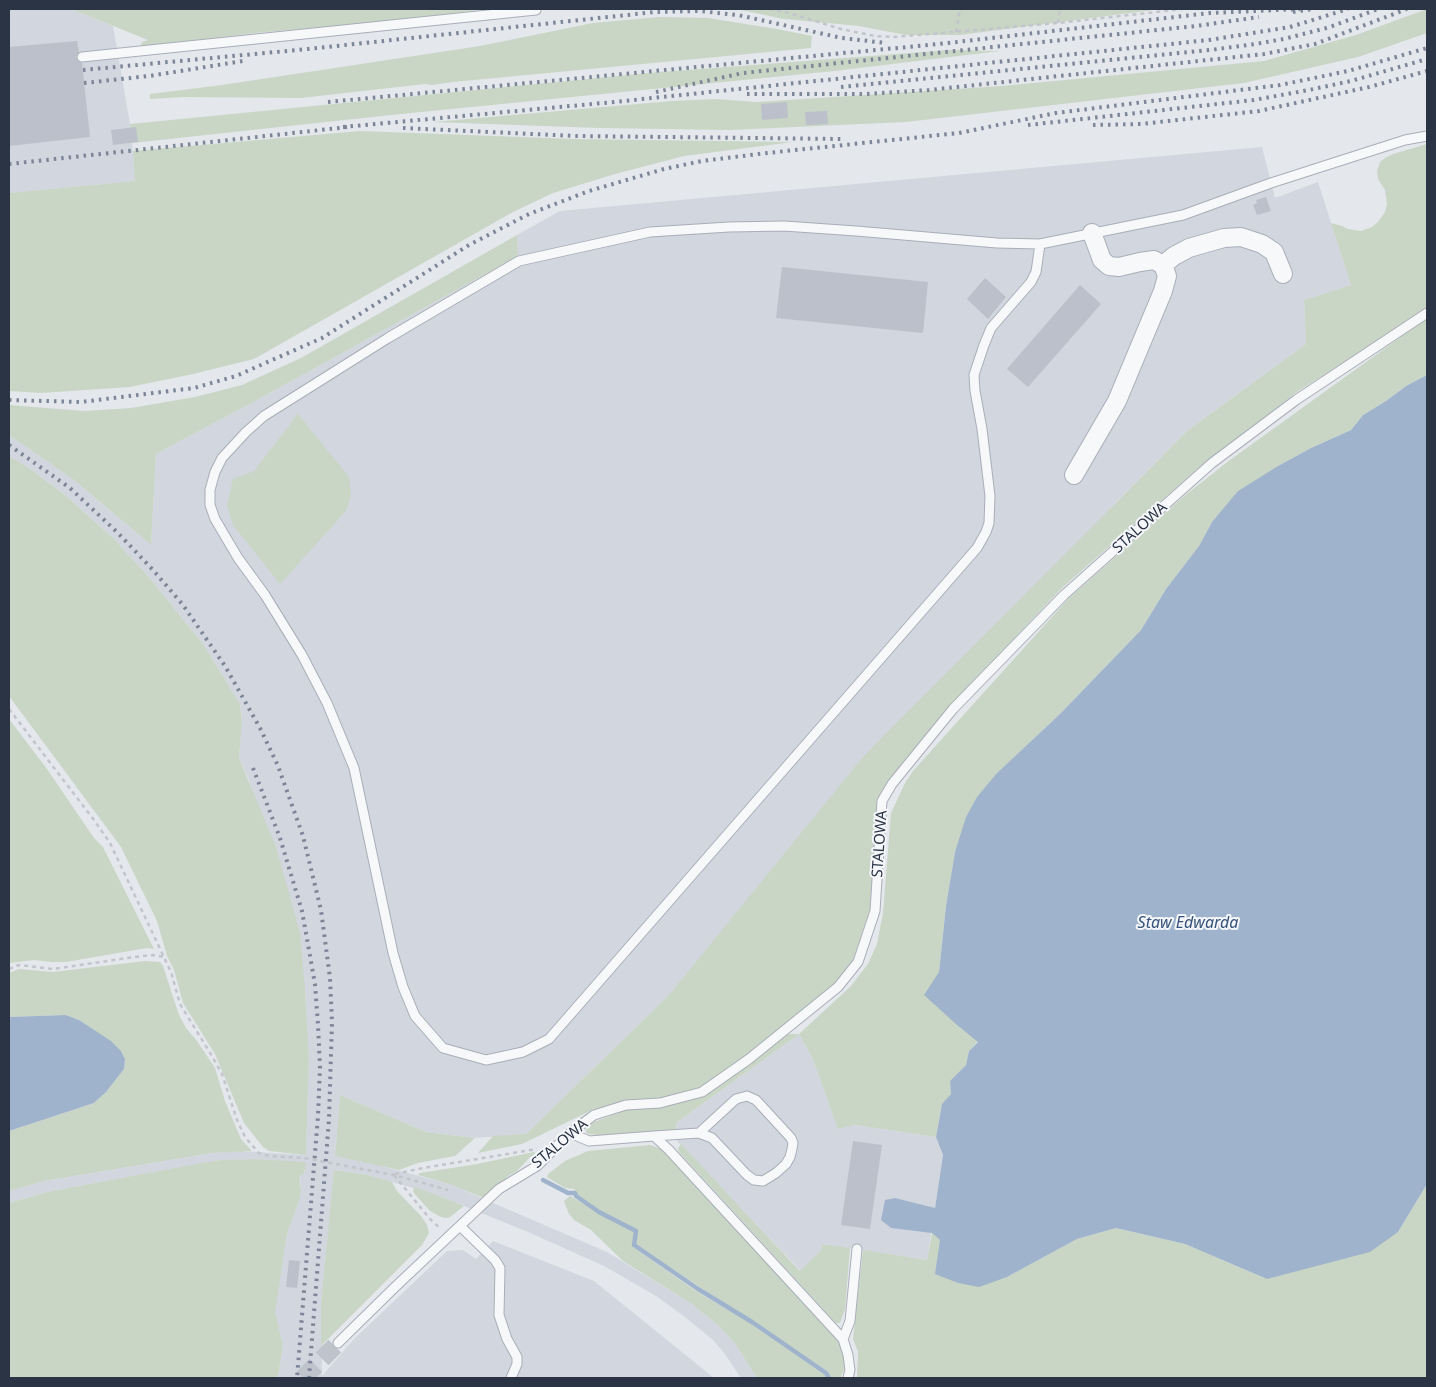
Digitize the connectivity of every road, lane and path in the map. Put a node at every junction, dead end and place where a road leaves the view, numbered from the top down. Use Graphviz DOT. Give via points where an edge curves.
graph roads {
  1 [pos="769,9"];
  2 [pos="960,9"];
  3 [pos="1060,9"];
  4 [pos="1183,9"];
  5 [pos="536,10"];
  6 [pos="1151,10"];
  7 [pos="1058,23"];
  8 [pos="956,32"];
  9 [pos="82,57"];
  10 [pos="1427,136"];
  11 [pos="1092,233"];
  12 [pos="1040,244"];
  13 [pos="1164,265"];
  14 [pos="1283,274"];
  15 [pos="1427,313"];
  16 [pos="1074,475"];
  17 [pos="9,709"];
  18 [pos="164,957"];
  19 [pos="9,969"];
  20 [pos="570,1133"];
  21 [pos="698,1133"];
  22 [pos="654,1136"];
  23 [pos="556,1146"];
  24 [pos="394,1175"];
  25 [pos="448,1190"];
  26 [pos="460,1226"];
  27 [pos="449,1236"];
  28 [pos="857,1249"];
  29 [pos="843,1339"];
  30 [pos="338,1343"];
  31 [pos="511,1378"];
  32 [pos="848,1378"];
  1 -- 8 [label="path" via="884,37"];
  2 -- 8 [label="path"];
  3 -- 7 [label="path"];
  4 -- 6 [label="path"];
  5 -- 9 [label="lane"];
  6 -- 7 [label="path"];
  7 -- 8 [label="path"];
  10 -- 11 [label="lane" via="1405,140 1271,183 1183,215"];
  11 -- 12 [label="lane"];
  11 -- 13 [label="street" via="1102,260 1109,266 1120,267 1147,260"];
  12 -- 12 [label="lane" via="784,226 729,227 650,232 519,262 388,338 264,416 222,458 210,490 210,505 215,519 302,655 327,703 354,768 393,954 403,987 415,1016 443,1048 486,1060 523,1052 549,1039 977,548 989,522 990,496 974,374 991,328 1031,282 1036,272"];
  13 -- 14 [label="street" via="1189,248 1240,237 1274,252"];
  13 -- 16 [label="street" via="1166,283 1117,401"];
  15 -- 20 [label="lane, STALOWA" via="1296,400 1212,463 1064,595 953,709 882,801 875,911 858,962 838,987 749,1059 702,1092 660,1103 626,1105 594,1115"];
  17 -- 18 [label="path" via="110,844"];
  18 -- 19 [label="path" via="134,957 53,969 18,965"];
  18 -- 24 [label="path" via="180,1004 222,1074 245,1137 259,1153"];
  20 -- 22 [label="lane" via="589,1141"];
  20 -- 23 [label="lane, STALOWA"];
  21 -- 21 [label="lane" via="736,1099 747,1096 756,1100 793,1143 786,1164 763,1181 747,1175 712,1138"];
  21 -- 22 [label="lane"];
  22 -- 29 [label="lane"];
  23 -- 24 [label="path"];
  23 -- 26 [label="lane, STALOWA" via="537,1166 499,1190"];
  24 -- 25 [label="path"];
  24 -- 27 [label="path" via="430,1219"];
  26 -- 27 [label="lane, STALOWA"];
  26 -- 31 [label="lane" via="500,1268 500,1315 507,1339 517,1356"];
  27 -- 30 [label="lane, STALOWA"];
  28 -- 29 [label="lane" via="850,1321"];
  29 -- 32 [label="lane" via="850,1370"];
}
